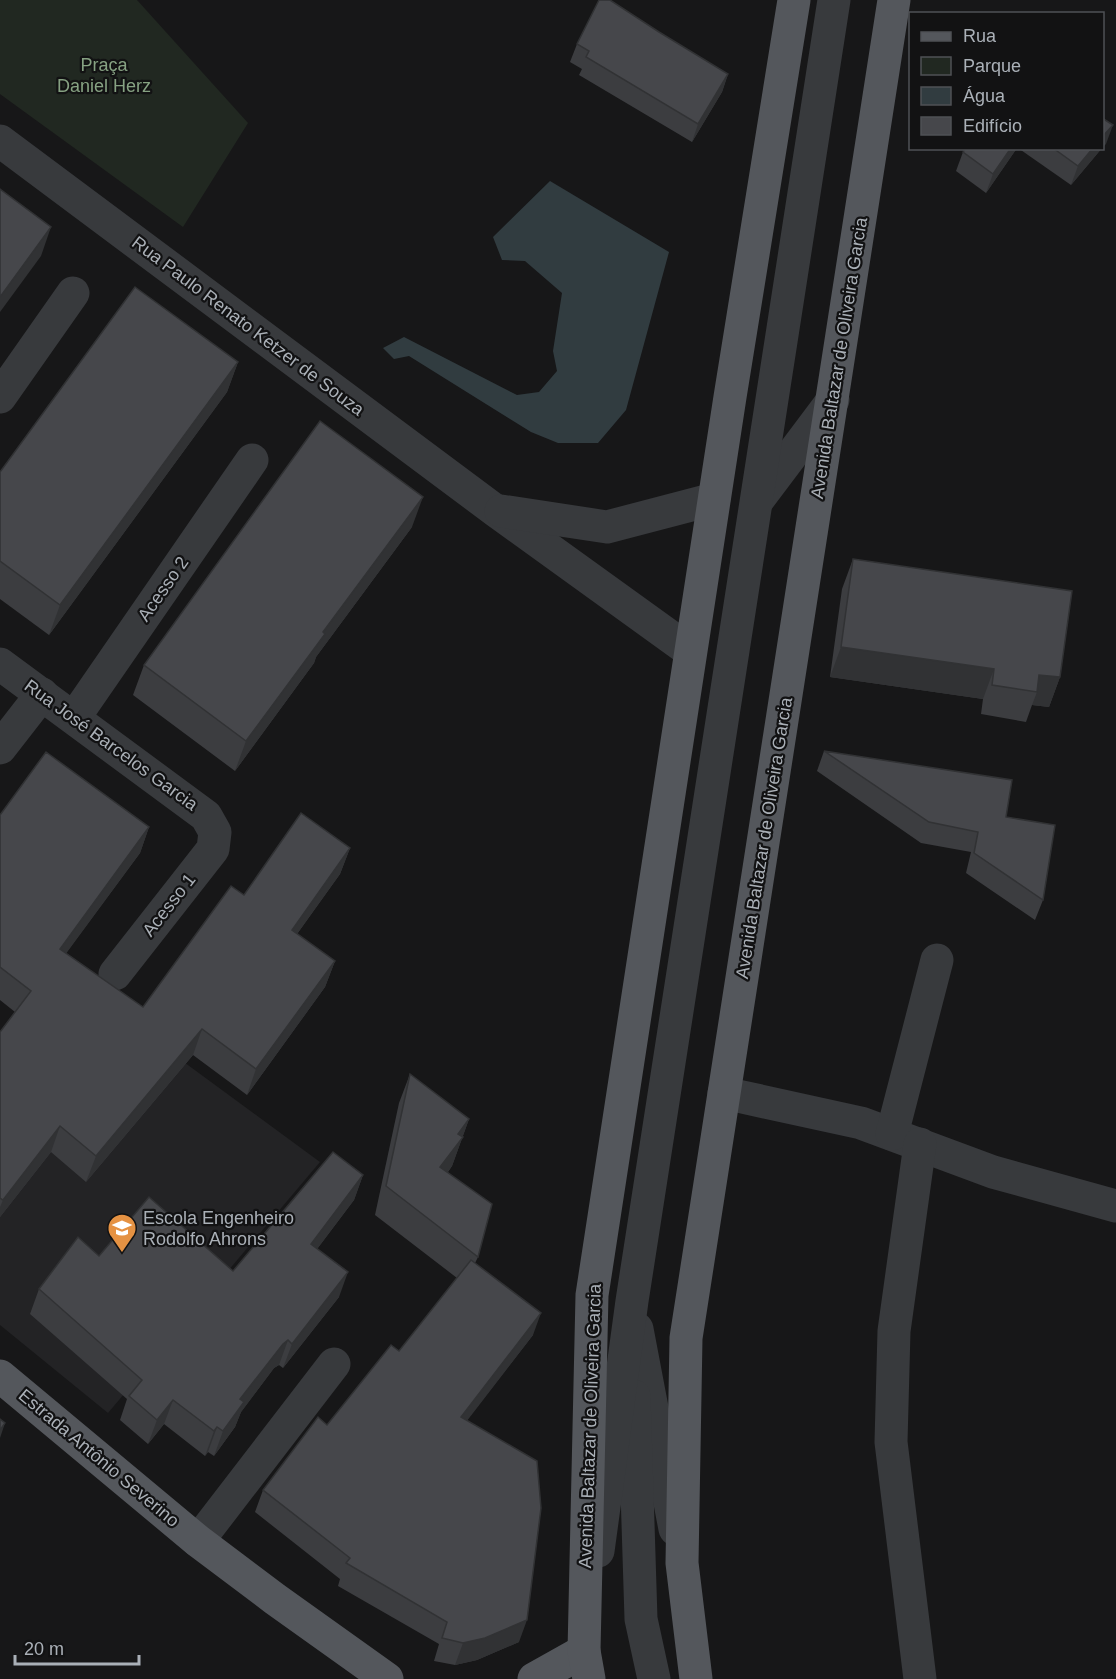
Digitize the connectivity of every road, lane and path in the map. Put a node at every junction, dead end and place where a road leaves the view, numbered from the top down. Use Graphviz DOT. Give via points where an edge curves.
graph roads {
  1 [pos="794,0"];
  2 [pos="834,0"];
  3 [pos="894,0"];
  4 [pos="0,141"];
  5 [pos="73,292"];
  6 [pos="0,397"];
  7 [pos="730,397"];
  8 [pos="833,400"];
  9 [pos="252,460"];
  10 [pos="714,499"];
  11 [pos="754,505"];
  12 [pos="496,511"];
  13 [pos="690,651"];
  14 [pos="0,664"];
  15 [pos="42,694"];
  16 [pos="74,718"];
  17 [pos="0,748"];
  18 [pos="215,832"];
  19 [pos="937,960"];
  20 [pos="116,974"];
  21 [pos="724,1093"];
  22 [pos="906,1139"];
  23 [pos="1116,1206"];
  24 [pos="632,1301"];
  25 [pos="334,1364"];
  26 [pos="0,1376"];
  27 [pos="198,1540"];
  28 [pos="682,1563"];
  29 [pos="587,1665"];
  30 [pos="387,1679"];
  31 [pos="534,1679"];
  32 [pos="654,1679"];
  33 [pos="696,1679"];
  34 [pos="920,1679"];
  1 -- 7 [label="main road, Avenida Baltazar de Oliveira Garcia"];
  2 -- 11 [label="street"];
  3 -- 8 [label="main road, Avenida Baltazar de Oliveira Garcia"];
  4 -- 12 [label="street, Rua Paulo Renato Ketzer de Souza"];
  5 -- 6 [label="street"];
  7 -- 10 [label="main road, Avenida Baltazar de Oliveira Garcia"];
  7 -- 11 [label="street"];
  8 -- 11 [label="street"];
  8 -- 21 [label="main road, Avenida Baltazar de Oliveira Garcia"];
  9 -- 16 [label="street, Acesso 2"];
  10 -- 12 [label="street, Rua Paulo Renato Ketzer de Souza" via="607,527"];
  10 -- 13 [label="main road, Avenida Baltazar de Oliveira Garcia"];
  11 -- 24 [label="street"];
  12 -- 13 [label="street, Rua Paulo Renato Ketzer de Souza"];
  13 -- 29 [label="main road, Avenida Baltazar de Oliveira Garcia" via="592,1295"];
  14 -- 15 [label="street, Rua José Barcelos Garcia"];
  15 -- 16 [label="street, Rua José Barcelos Garcia"];
  15 -- 17 [label="street"];
  16 -- 18 [label="street, Rua José Barcelos Garcia" via="206,816"];
  18 -- 20 [label="street, Acesso 1" via="213,849"];
  19 -- 22 [label="street"];
  21 -- 22 [label="street" via="861,1123"];
  21 -- 28 [label="main road, Avenida Baltazar de Oliveira Garcia" via="686,1338"];
  22 -- 23 [label="street" via="993,1172"];
  22 -- 34 [label="street" via="891,1442"];
  24 -- 28 [label="street"];
  24 -- 29 [label="street"];
  24 -- 32 [label="street" via="641,1619"];
  25 -- 27 [label="street, Estrada Antônio Severino"];
  26 -- 27 [label="main road, Estrada Antônio Severino"];
  27 -- 30 [label="main road, Estrada Antônio Severino"];
  28 -- 33 [label="main road, Avenida Baltazar de Oliveira Garcia"];
  29 -- 31 [label="main road"];
}
